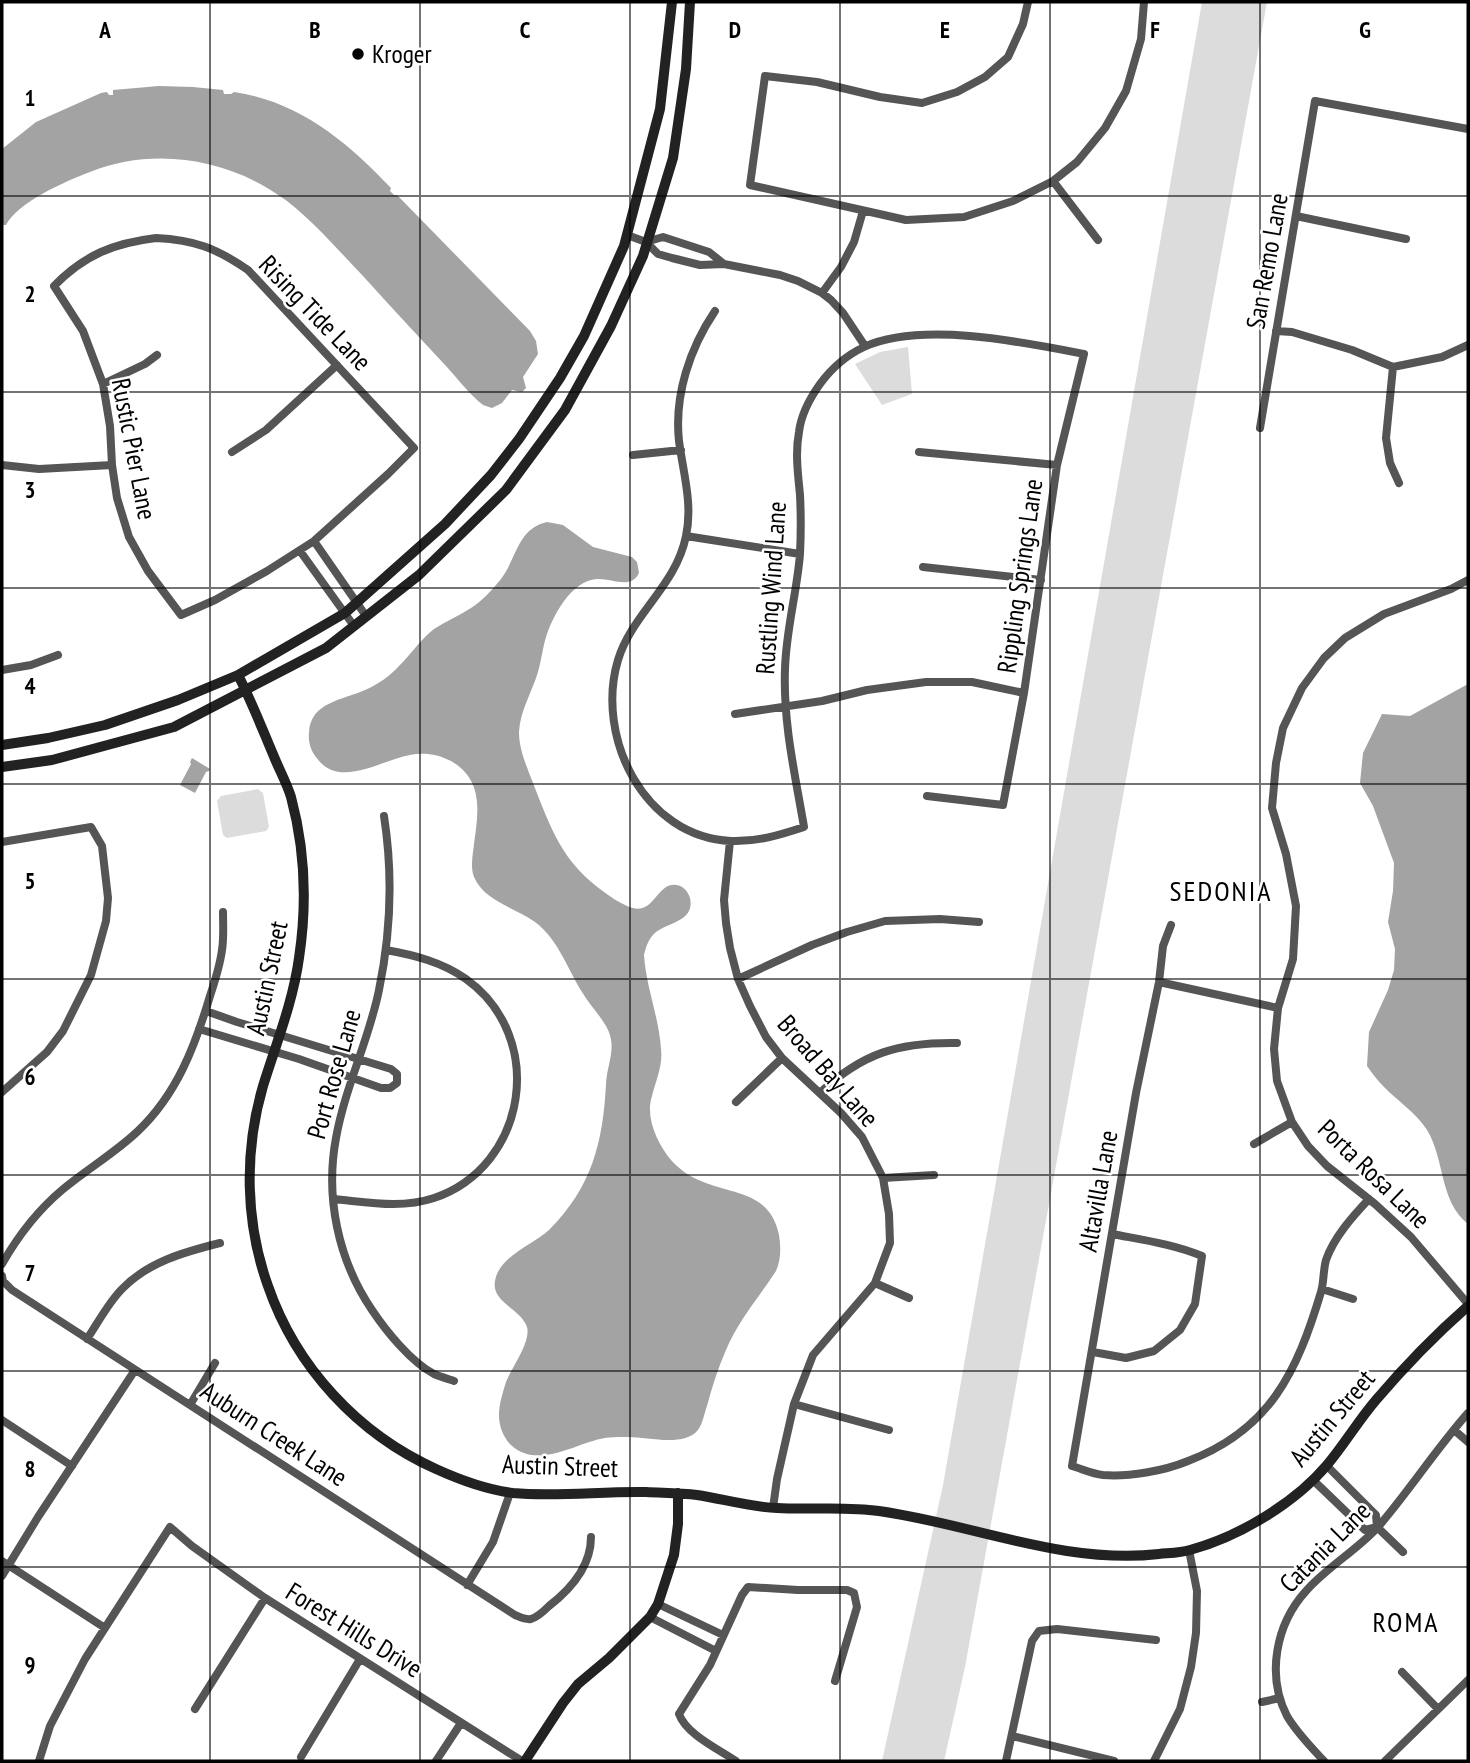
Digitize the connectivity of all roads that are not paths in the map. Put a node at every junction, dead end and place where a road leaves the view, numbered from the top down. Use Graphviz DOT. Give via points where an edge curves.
graph roads {
  1 [pos="672,2"];
  2 [pos="690,2"];
  3 [pos="1028,2"];
  4 [pos="1144,2"];
  5 [pos="1468,129"];
  6 [pos="1053,181"];
  7 [pos="863,211"];
  8 [pos="1296,216"];
  9 [pos="627,235"];
  10 [pos="1406,239"];
  11 [pos="1098,240"];
  12 [pos="646,242"];
  13 [pos="724,264"];
  14 [pos="54,285"];
  15 [pos="822,293"];
  16 [pos="715,311"];
  17 [pos="1276,331"];
  18 [pos="1468,345"];
  19 [pos="865,346"];
  20 [pos="1084,354"];
  21 [pos="157,355"];
  22 [pos="337,365"];
  23 [pos="1393,367"];
  24 [pos="103,384"];
  25 [pos="1260,428"];
  26 [pos="681,450"];
  27 [pos="232,452"];
  28 [pos="919,452"];
  29 [pos="633,455"];
  30 [pos="2,465"];
  31 [pos="112,465"];
  32 [pos="1057,466"];
  33 [pos="1399,483"];
  34 [pos="686,536"];
  35 [pos="314,541"];
  36 [pos="300,551"];
  37 [pos="800,554"];
  38 [pos="923,567"];
  39 [pos="1041,580"];
  40 [pos="1468,580"];
  41 [pos="357,603"];
  42 [pos="345,613"];
  43 [pos="366,616"];
  44 [pos="354,626"];
  45 [pos="58,655"];
  46 [pos="2,670"];
  47 [pos="238,675"];
  48 [pos="245,690"];
  49 [pos="1024,693"];
  50 [pos="785,707"];
  51 [pos="734,714"];
  52 [pos="2,745"];
  53 [pos="2,767"];
  54 [pos="927,796"];
  55 [pos="384,816"];
  56 [pos="730,841"];
  57 [pos="2,842"];
  58 [pos="223,912"];
  59 [pos="979,922"];
  60 [pos="1171,925"];
  61 [pos="386,950"];
  62 [pos="738,979"];
  63 [pos="1158,982"];
  64 [pos="1278,1008"];
  65 [pos="206,1011"];
  66 [pos="199,1029"];
  67 [pos="280,1035"];
  68 [pos="957,1043"];
  69 [pos="275,1052"];
  70 [pos="782,1058"];
  71 [pos="359,1059"];
  72 [pos="353,1078"];
  73 [pos="2,1092"];
  74 [pos="820,1093"];
  75 [pos="736,1102"];
  76 [pos="1293,1122"];
  77 [pos="1254,1144"];
  78 [pos="934,1175"];
  79 [pos="883,1178"];
  80 [pos="333,1199"];
  81 [pos="1368,1199"];
  82 [pos="1112,1234"];
  83 [pos="220,1243"];
  84 [pos="2,1264"];
  85 [pos="2,1276"];
  86 [pos="875,1283"];
  87 [pos="1322,1289"];
  88 [pos="909,1298"];
  89 [pos="1353,1299"];
  90 [pos="1468,1305"];
  91 [pos="87,1339"];
  92 [pos="1093,1352"];
  93 [pos="215,1363"];
  94 [pos="135,1370"];
  95 [pos="454,1381"];
  96 [pos="794,1404"];
  97 [pos="190,1405"];
  98 [pos="1468,1413"];
  99 [pos="2,1420"];
  100 [pos="889,1430"];
  101 [pos="1454,1430"];
  102 [pos="1468,1442"];
  103 [pos="72,1466"];
  104 [pos="1327,1466"];
  105 [pos="1313,1480"];
  106 [pos="510,1493"];
  107 [pos="678,1493"];
  108 [pos="773,1508"];
  109 [pos="1377,1527"];
  110 [pos="591,1537"];
  111 [pos="1189,1550"];
  112 [pos="1403,1552"];
  113 [pos="5,1563"];
  114 [pos="2,1576"];
  115 [pos="467,1585"];
  116 [pos="265,1598"];
  117 [pos="658,1604"];
  118 [pos="650,1618"];
  119 [pos="105,1628"];
  120 [pos="723,1635"];
  121 [pos="1156,1640"];
  122 [pos="716,1651"];
  123 [pos="360,1659"];
  124 [pos="1402,1672"];
  125 [pos="1468,1680"];
  126 [pos="835,1681"];
  127 [pos="1280,1698"];
  128 [pos="1262,1702"];
  129 [pos="195,1709"];
  130 [pos="1438,1709"];
  131 [pos="461,1723"];
  132 [pos="1012,1737"];
  133 [pos="301,1757"];
  134 [pos="39,1761"];
  135 [pos="436,1761"];
  136 [pos="523,1761"];
  137 [pos="736,1761"];
  138 [pos="1006,1761"];
  139 [pos="1114,1761"];
  140 [pos="1154,1761"];
  141 [pos="1324,1761"];
  142 [pos="1385,1761"];
  1 -- 9 [label="street" via="660,109"];
  2 -- 12 [label="street" via="673,158"];
  3 -- 7 [label="street" via="1008,57 957,92 922,103 765,76 750,185"];
  4 -- 6 [label="street" via="1141,39 1126,91 1105,128 1077,162"];
  5 -- 8 [label="street, San Remo Lane" via="1315,102"];
  6 -- 7 [label="street" via="1013,201 964,217 906,220"];
  6 -- 11 [label="street"];
  7 -- 15 [label="street" via="854,242"];
  8 -- 10 [label="street"];
  8 -- 17 [label="street, San Remo Lane"];
  9 -- 12 [label="street"];
  9 -- 41 [label="street" via="584,337 519,439 445,524"];
  12 -- 13 [label="street" via="658,254 672,258 700,265"];
  12 -- 13 [label="street" via="663,237 709,252"];
  12 -- 43 [label="street" via="611,326 565,410 506,490 419,575"];
  13 -- 15 [label="street" via="780,275"];
  14 -- 22 [label="street, Rising Tide Lane" via="83,260 107,248 156,238 194,243 248,270"];
  14 -- 24 [label="street, Rustic Pier Lane" via="83,331"];
  15 -- 19 [label="street" via="843,313"];
  16 -- 26 [label="street" via="704,327 683,384 678,421"];
  17 -- 23 [label="street" via="1352,350"];
  17 -- 25 [label="street, San Remo Lane"];
  18 -- 23 [label="street" via="1442,357"];
  19 -- 20 [label="street, Rustling Wind Lane" via="891,338 947,336 1022,341"];
  19 -- 37 [label="street, Rustling Wind Lane" via="825,376 801,422 797,471"];
  20 -- 32 [label="street, Rippling Springs Lane"];
  21 -- 24 [label="street"];
  22 -- 27 [label="street" via="266,430"];
  22 -- 35 [label="street, Rising Tide Lane" via="414,448"];
  23 -- 33 [label="street" via="1386,438"];
  24 -- 31 [label="street, Rustic Pier Lane"];
  26 -- 29 [label="street"];
  26 -- 34 [label="street" via="688,504"];
  28 -- 32 [label="street"];
  30 -- 31 [label="street" via="39,469"];
  31 -- 36 [label="street, Rustic Pier Lane" via="129,537 181,615"];
  32 -- 39 [label="street, Rippling Springs Lane"];
  34 -- 37 [label="street"];
  34 -- 56 [label="street" via="674,571 619,655 612,688 618,743 633,779 657,808 695,832"];
  35 -- 36 [label="street"];
  35 -- 41 [label="street"];
  36 -- 42 [label="street"];
  37 -- 50 [label="street, Rustling Wind Lane" via="786,642"];
  38 -- 39 [label="street"];
  39 -- 49 [label="street, Rippling Springs Lane"];
  40 -- 64 [label="street, Porta Rosa Lane" via="1356,630 1324,658 1295,700 1278,751 1272,808 1296,906 1293,959"];
  41 -- 42 [label="street"];
  41 -- 43 [label="street"];
  42 -- 44 [label="street"];
  42 -- 47 [label="street"];
  43 -- 44 [label="street"];
  44 -- 48 [label="street" via="326,648"];
  45 -- 46 [label="street"];
  47 -- 48 [label="street, Austin Street"];
  47 -- 52 [label="street" via="105,725"];
  48 -- 53 [label="street" via="174,727 52,760"];
  48 -- 67 [label="street, Austin Street" via="290,795 302,852 299,963"];
  49 -- 50 [label="street" via="972,682 926,682"];
  49 -- 54 [label="street, Rippling Springs Lane" via="1003,805"];
  50 -- 51 [label="street"];
  50 -- 56 [label="street, Rustling Wind Lane" via="804,827 778,836"];
  55 -- 61 [label="street, Port Rose Lane" via="390,885"];
  56 -- 62 [label="street, Broad Bay Lane" via="724,900"];
  57 -- 73 [label="street" via="91,827 102,846 108,898 91,975 63,1031 47,1052"];
  58 -- 65 [label="street" via="222,949"];
  59 -- 62 [label="street" via="885,921 811,945"];
  60 -- 63 [label="street, Altavilla Lane"];
  61 -- 71 [label="street, Port Rose Lane"];
  61 -- 80 [label="street" via="449,969 492,1004 510,1034 516,1055 514,1111 498,1149 474,1175 446,1193 407,1204"];
  62 -- 70 [label="street, Broad Bay Lane" via="766,1037"];
  63 -- 64 [label="street"];
  63 -- 82 [label="street, Altavilla Lane"];
  64 -- 76 [label="street, Porta Rosa Lane" via="1276,1081"];
  65 -- 66 [label="street"];
  65 -- 67 [label="street"];
  66 -- 69 [label="street"];
  66 -- 84 [label="street" via="181,1074 162,1105 132,1136 40,1210"];
  67 -- 69 [label="street, Austin Street"];
  67 -- 71 [label="street"];
  68 -- 74 [label="street" via="906,1045 881,1053 860,1061"];
  69 -- 72 [label="street"];
  69 -- 106 [label="street, Austin Street" via="255,1126 251,1207 268,1286 295,1343 337,1400 392,1445 438,1470"];
  70 -- 74 [label="street, Broad Bay Lane"];
  70 -- 75 [label="street"];
  71 -- 72 [label="street, Port Rose Lane"];
  71 -- 72 [label="street" via="391,1069 397,1074 397,1083 386,1089"];
  72 -- 80 [label="street, Port Rose Lane" via="335,1144"];
  74 -- 79 [label="street, Broad Bay Lane" via="862,1137"];
  76 -- 77 [label="street"];
  76 -- 81 [label="street, Porta Rosa Lane" via="1327,1166"];
  78 -- 79 [label="street"];
  79 -- 86 [label="street, Broad Bay Lane" via="890,1243"];
  80 -- 95 [label="street, Port Rose Lane" via="345,1259 381,1324 422,1366"];
  81 -- 87 [label="street" via="1326,1260"];
  81 -- 90 [label="street, Porta Rosa Lane" via="1411,1237"];
  82 -- 92 [label="street, Altavilla Lane"];
  82 -- 92 [label="street" via="1202,1256 1195,1304 1180,1330 1154,1351 1126,1358"];
  83 -- 91 [label="street" via="176,1254 139,1274 121,1290"];
  85 -- 91 [label="street, Auburn Creek Lane" via="9,1287"];
  86 -- 88 [label="street"];
  86 -- 96 [label="street, Broad Bay Lane" via="813,1355"];
  87 -- 89 [label="street"];
  87 -- 92 [label="street, Altavilla Lane" via="1301,1351 1270,1405 1251,1426 1227,1442 1177,1466 1102,1475 1072,1465"];
  90 -- 104 [label="street, Austin Street" via="1403,1369"];
  91 -- 94 [label="street, Auburn Creek Lane"];
  93 -- 97 [label="street"];
  94 -- 97 [label="street, Auburn Creek Lane"];
  94 -- 103 [label="street"];
  96 -- 100 [label="street"];
  96 -- 108 [label="street, Broad Bay Lane"];
  97 -- 115 [label="street, Auburn Creek Lane"];
  98 -- 101 [label="street, Catania Lane"];
  99 -- 103 [label="street"];
  101 -- 102 [label="street"];
  101 -- 109 [label="street, Catania Lane"];
  103 -- 113 [label="street"];
  104 -- 105 [label="street, Austin Street"];
  104 -- 109 [label="street" via="1376,1515"];
  105 -- 109 [label="street" via="1364,1530"];
  105 -- 111 [label="street, Austin Street" via="1263,1518"];
  106 -- 107 [label="street, Austin Street"];
  106 -- 115 [label="street" via="493,1542"];
  107 -- 108 [label="street, Austin Street"];
  107 -- 117 [label="street" via="674,1555"];
  108 -- 111 [label="street, Austin Street" via="906,1515 1088,1555 1123,1557"];
  109 -- 112 [label="street"];
  109 -- 127 [label="street, Catania Lane" via="1310,1586 1290,1611 1279,1639"];
  110 -- 115 [label="street, Auburn Creek Lane" via="587,1559 573,1583 529,1619 514,1615"];
  111 -- 140 [label="street" via="1197,1591 1191,1667 1180,1709"];
  113 -- 114 [label="street"];
  113 -- 119 [label="street"];
  116 -- 119 [label="street, Forest Hills Drive" via="170,1527"];
  116 -- 123 [label="street, Forest Hills Drive"];
  116 -- 129 [label="street"];
  117 -- 118 [label="street"];
  117 -- 120 [label="street"];
  118 -- 122 [label="street"];
  118 -- 136 [label="street" via="578,1684"];
  119 -- 134 [label="street" via="50,1726"];
  120 -- 122 [label="street"];
  120 -- 126 [label="street" via="748,1587 847,1590 854,1593 857,1607"];
  121 -- 132 [label="street" via="1039,1631 1032,1641"];
  122 -- 137 [label="street" via="679,1714 690,1730"];
  123 -- 131 [label="street, Forest Hills Drive"];
  123 -- 133 [label="street"];
  124 -- 130 [label="street"];
  125 -- 130 [label="street"];
  127 -- 128 [label="street"];
  127 -- 141 [label="street, Catania Lane" via="1299,1734"];
  130 -- 142 [label="street"];
  131 -- 135 [label="street"];
  131 -- 136 [label="street, Forest Hills Drive"];
  132 -- 138 [label="street"];
  132 -- 139 [label="street"];
}
